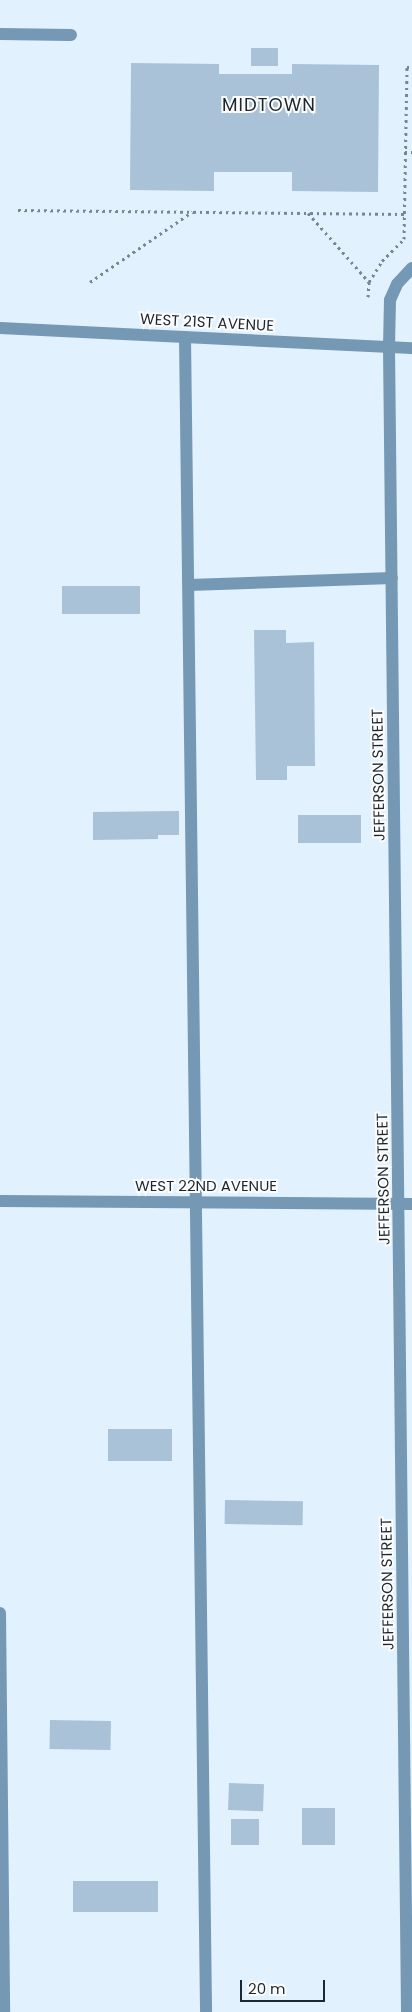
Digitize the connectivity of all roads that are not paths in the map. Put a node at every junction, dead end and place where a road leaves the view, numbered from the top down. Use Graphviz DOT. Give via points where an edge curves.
graph roads {
  1 [pos="0,34"];
  2 [pos="71,35"];
  3 [pos="412,268"];
  4 [pos="0,328"];
  5 [pos="185,337"];
  6 [pos="389,346"];
  7 [pos="412,348"];
  8 [pos="392,578"];
  9 [pos="189,585"];
  10 [pos="0,1200"];
  11 [pos="198,1202"];
  12 [pos="406,1203"];
  13 [pos="0,1613"];
  14 [pos="0,1621"];
  15 [pos="4,2012"];
  16 [pos="206,2012"];
  17 [pos="407,2012"];
  1 -- 2 [label="street"];
  3 -- 6 [label="street, JEFFERSON STREET" via="397,284 390,300"];
  4 -- 5 [label="street, WEST 21ST AVENUE"];
  5 -- 6 [label="street, WEST 21ST AVENUE"];
  5 -- 9 [label="street"];
  6 -- 7 [label="street, WEST 21ST AVENUE"];
  6 -- 8 [label="street, JEFFERSON STREET"];
  8 -- 9 [label="street"];
  8 -- 12 [label="street, JEFFERSON STREET"];
  9 -- 11 [label="street"];
  10 -- 11 [label="street, WEST 22ND AVENUE"];
  11 -- 12 [label="street, WEST 22ND AVENUE"];
  11 -- 16 [label="street"];
  12 -- 17 [label="street, JEFFERSON STREET"];
  13 -- 14 [label="street"];
  14 -- 15 [label="street"];
}
